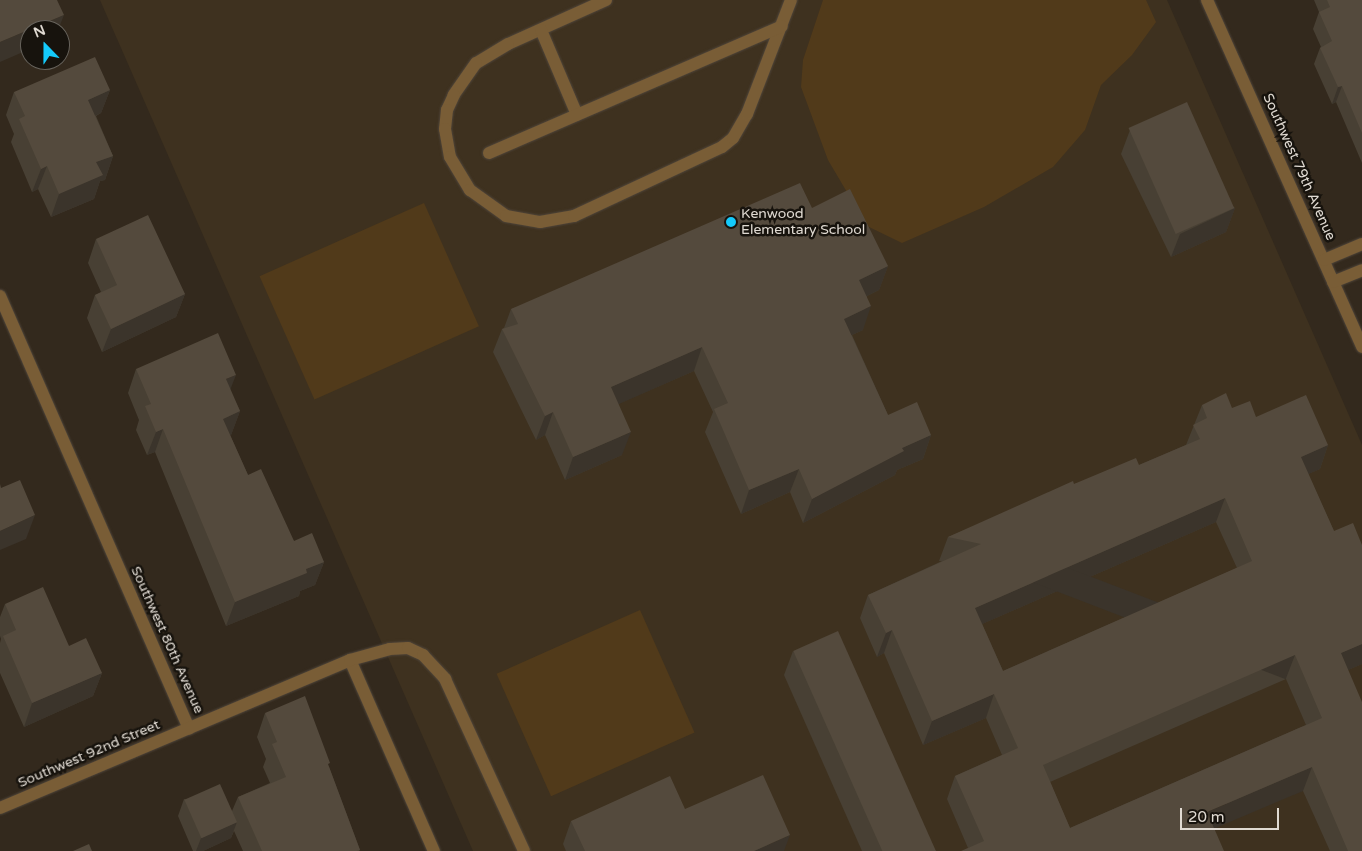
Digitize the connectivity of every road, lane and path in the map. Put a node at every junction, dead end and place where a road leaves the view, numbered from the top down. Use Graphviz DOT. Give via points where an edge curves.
graph roads {
  1 [pos="606,0"];
  2 [pos="791,0"];
  3 [pos="1207,0"];
  4 [pos="782,26"];
  5 [pos="541,30"];
  6 [pos="577,115"];
  7 [pos="489,153"];
  8 [pos="1362,244"];
  9 [pos="1324,260"];
  10 [pos="1362,270"];
  11 [pos="1334,282"];
  12 [pos="0,296"];
  13 [pos="1362,347"];
  14 [pos="350,660"];
  15 [pos="189,728"];
  16 [pos="0,808"];
  17 [pos="434,851"];
  18 [pos="524,851"];
  1 -- 5 [label="street"];
  2 -- 4 [label="street"];
  3 -- 9 [label="street, Southwest 79th Avenue"];
  4 -- 5 [label="street" via="747,114 733,138 722,147 574,216 540,222 506,216 480,200 463,181 453,163 445,129 447,110 454,95 476,63"];
  4 -- 6 [label="street"];
  5 -- 6 [label="street"];
  6 -- 7 [label="street"];
  8 -- 9 [label="street"];
  9 -- 11 [label="street, Southwest 79th Avenue"];
  10 -- 11 [label="street"];
  11 -- 13 [label="street, Southwest 79th Avenue"];
  12 -- 15 [label="street, Southwest 80th Avenue"];
  14 -- 15 [label="street, Southwest 80th Avenue"];
  14 -- 17 [label="street"];
  14 -- 18 [label="street, Southwest 80th Avenue" via="390,649 408,648 435,666 445,679"];
  15 -- 16 [label="street, Southwest 92nd Street"];
}
